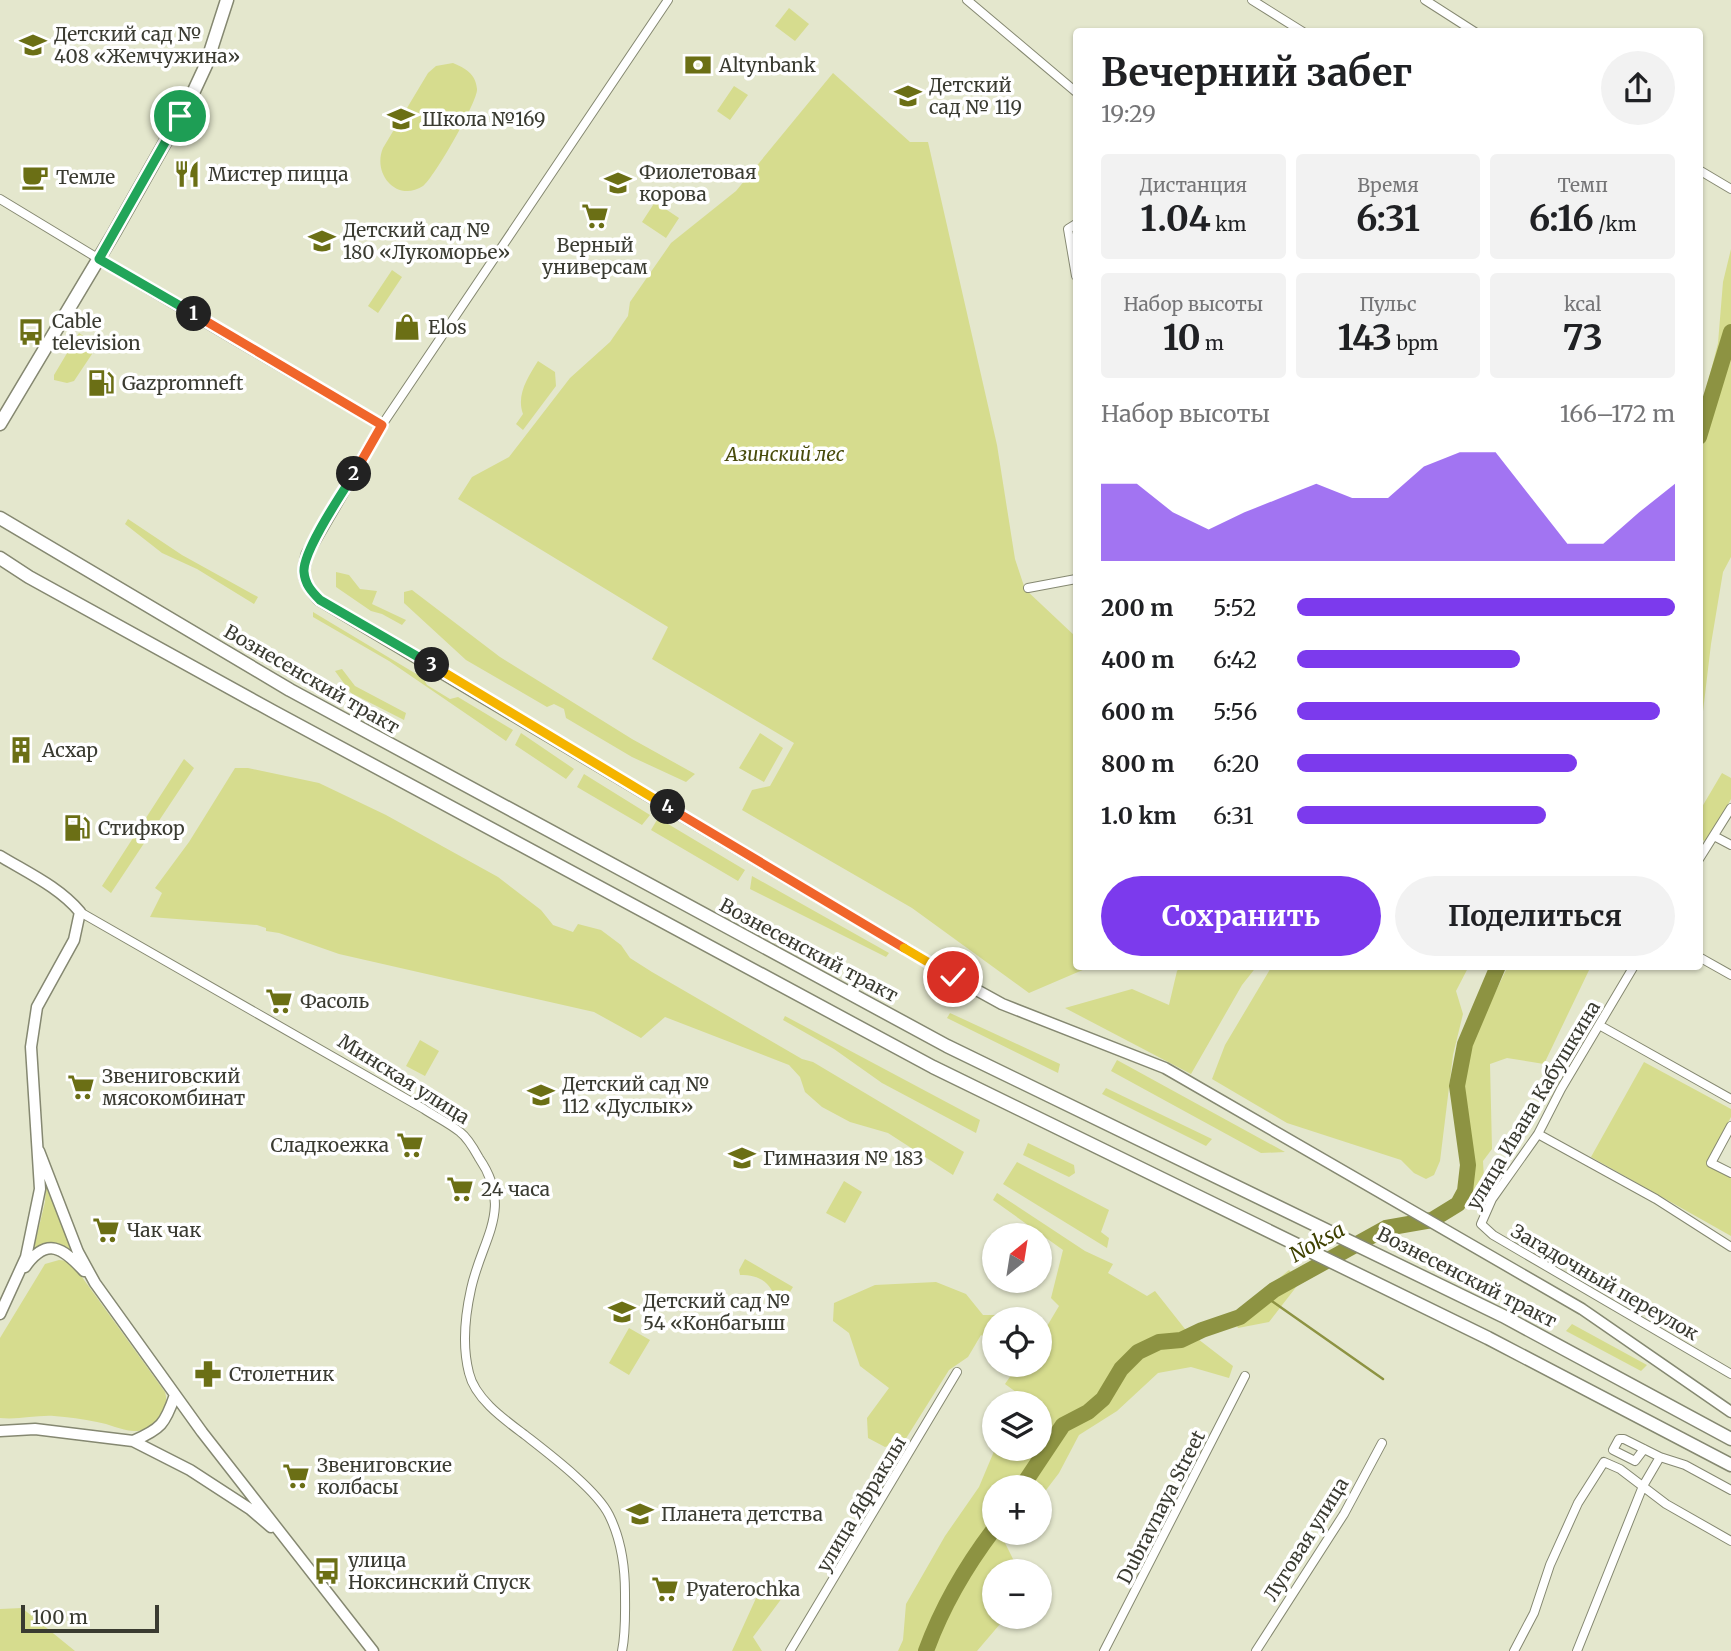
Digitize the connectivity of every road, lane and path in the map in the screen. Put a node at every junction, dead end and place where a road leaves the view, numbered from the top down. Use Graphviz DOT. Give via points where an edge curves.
graph roads {
  1 [pos="227,0"];
  2 [pos="668,0"];
  3 [pos="967,0"];
  4 [pos="1252,0"];
  5 [pos="1424,0"];
  6 [pos="1297,28"];
  7 [pos="1469,28"];
  8 [pos="1073,89"];
  9 [pos="1703,172"];
  10 [pos="1731,189"];
  11 [pos="0,199"];
  12 [pos="1073,226"];
  13 [pos="1073,258"];
  14 [pos="99,259"];
  15 [pos="0,424"];
  16 [pos="382,425"];
  17 [pos="0,518"];
  18 [pos="0,558"];
  19 [pos="1073,580"];
  20 [pos="1028,589"];
  21 [pos="1731,808"];
  22 [pos="1714,836"];
  23 [pos="1731,845"];
  24 [pos="1703,853"];
  25 [pos="0,856"];
  26 [pos="80,912"];
  27 [pos="1703,959"];
  28 [pos="1632,970"];
  29 [pos="1731,975"];
  30 [pos="1599,1025"];
  31 [pos="1731,1100"];
  32 [pos="1731,1126"];
  33 [pos="1538,1135"];
  34 [pos="39,1151"];
  35 [pos="1731,1173"];
  36 [pos="1481,1224"];
  37 [pos="1731,1247"];
  38 [pos="18,1278"];
  39 [pos="95,1283"];
  40 [pos="0,1314"];
  41 [pos="957,1372"];
  42 [pos="1731,1374"];
  43 [pos="1245,1376"];
  44 [pos="174,1395"];
  45 [pos="1731,1412"];
  46 [pos="2,1429"];
  47 [pos="1731,1439"];
  48 [pos="133,1441"];
  49 [pos="1382,1443"];
  50 [pos="1644,1449"];
  51 [pos="1660,1457"];
  52 [pos="1731,1465"];
  53 [pos="1643,1486"];
  54 [pos="1731,1490"];
  55 [pos="1731,1541"];
  56 [pos="291,1546"];
  57 [pos="373,1651"];
  58 [pos="622,1651"];
  59 [pos="790,1651"];
  60 [pos="1104,1651"];
  61 [pos="1256,1651"];
  62 [pos="1514,1651"];
  63 [pos="1577,1651"];
  1 -- 14 [label="main road" via="193,93"];
  2 -- 16 [label="street"];
  3 -- 8 [label="street"];
  4 -- 6 [label="street"];
  5 -- 7 [label="street"];
  9 -- 10 [label="street"];
  11 -- 14 [label="street"];
  12 -- 13 [label="street" via="1068,229"];
  14 -- 15 [label="main road"];
  14 -- 16 [label="street"];
  16 -- 45 [label="street" via="307,554 303,569 307,586 320,600 953,977 1002,1004 1165,1068 1582,1309"];
  17 -- 47 [label="main road, Вознесенский тракт" via="290,690 822,980 947,1046 1503,1316"];
  18 -- 52 [label="main road" via="274,712 933,1067 1488,1338"];
  19 -- 20 [label="street"];
  21 -- 22 [label="street"];
  22 -- 23 [label="street"];
  22 -- 24 [label="street"];
  25 -- 26 [label="street, Минская улица" via="54,888"];
  26 -- 34 [label="street" via="74,940 37,1007 31,1038"];
  26 -- 58 [label="street, Минская улица" via="463,1133 485,1166 495,1203 493,1225 471,1288 465,1328 469,1374 475,1389 503,1419 559,1461 609,1514 622,1557"];
  27 -- 29 [label="street"];
  28 -- 30 [label="street, улица Ивана Кабушкина"];
  30 -- 31 [label="street"];
  30 -- 33 [label="street, улица Ивана Кабушкина"];
  32 -- 35 [label="street" via="1711,1163"];
  33 -- 36 [label="street, улица Ивана Кабушкина" via="1492,1199"];
  33 -- 37 [label="street" via="1656,1199"];
  34 -- 38 [label="street" via="40,1189"];
  34 -- 39 [label="street" via="78,1252"];
  36 -- 42 [label="street, Загадочный переулок"];
  38 -- 39 [label="street" via="32,1258 54,1248 71,1257"];
  38 -- 40 [label="street"];
  39 -- 44 [label="street"];
  41 -- 59 [label="street, улица Яфраклы"];
  43 -- 60 [label="street, Dubravnaya Street"];
  44 -- 48 [label="street" via="167,1419 155,1432"];
  44 -- 56 [label="street"];
  46 -- 48 [label="street"];
  48 -- 56 [label="street" via="190,1470 250,1509"];
  49 -- 61 [label="street, Луговая улица" via="1344,1514"];
  50 -- 51 [label="street"];
  51 -- 53 [label="street"];
  51 -- 54 [label="street"];
  53 -- 55 [label="street"];
  53 -- 62 [label="street" via="1604,1462 1578,1503"];
  53 -- 63 [label="street"];
  56 -- 57 [label="street"];
}
